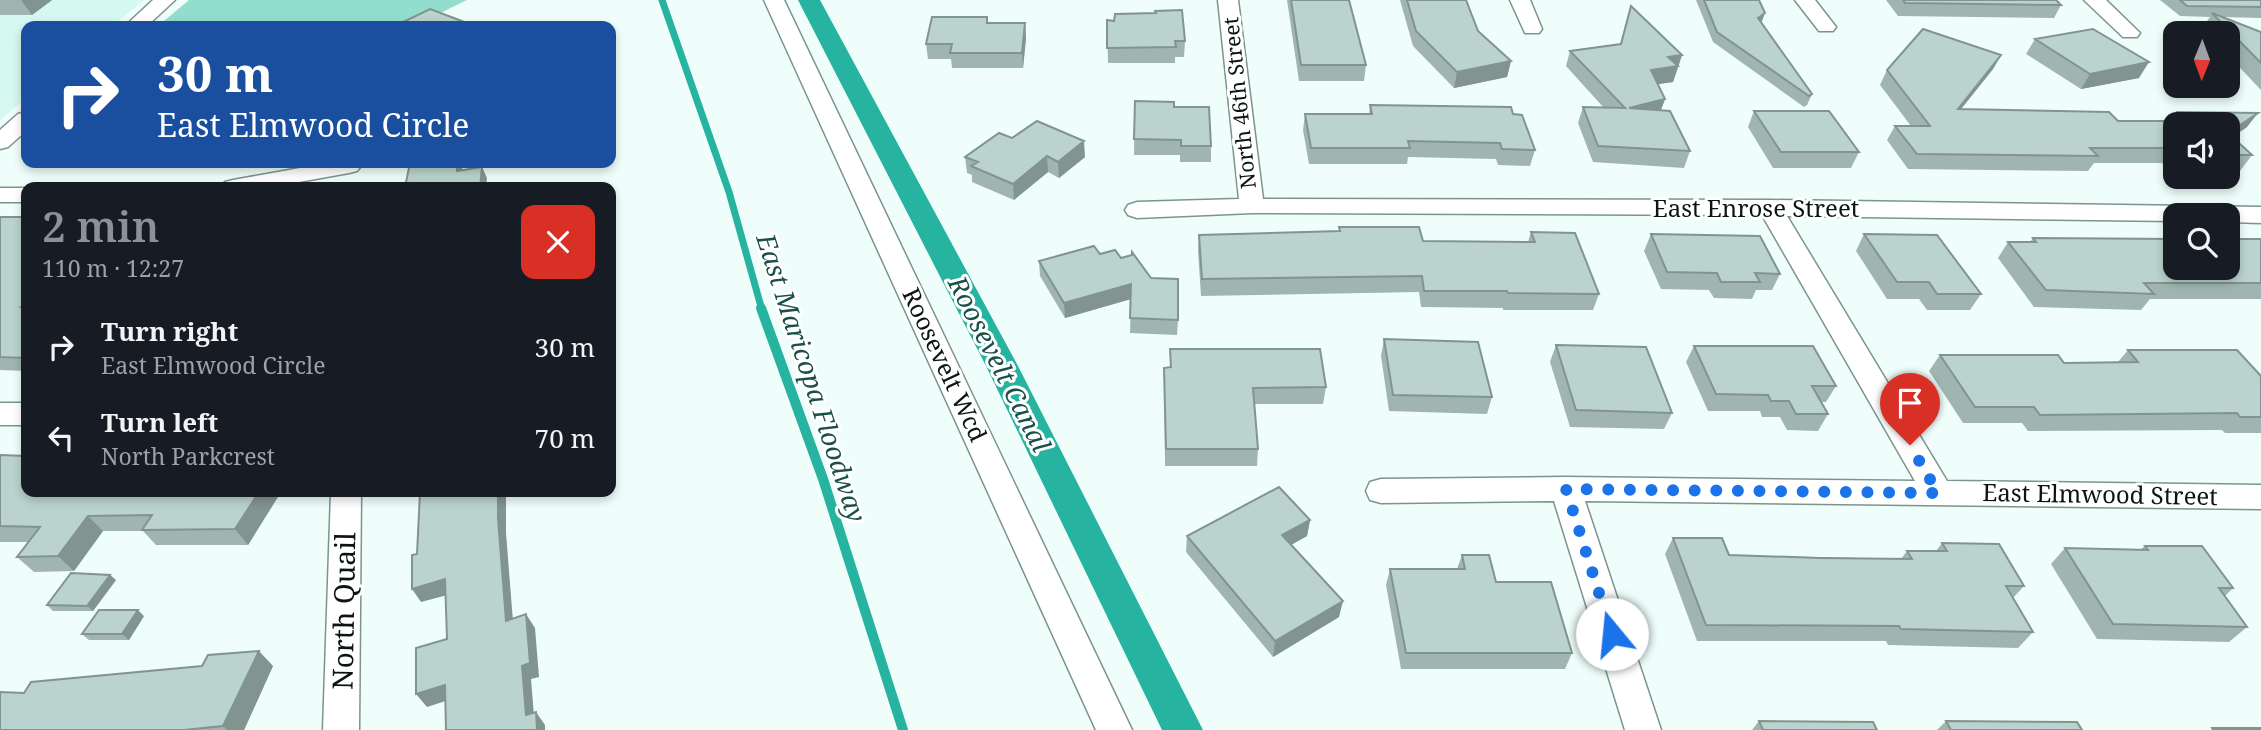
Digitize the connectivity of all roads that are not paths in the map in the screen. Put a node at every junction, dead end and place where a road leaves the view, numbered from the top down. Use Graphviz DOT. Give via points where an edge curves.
graph roads {
  1 [pos="165,0"];
  2 [pos="774,0"];
  3 [pos="1228,0"];
  4 [pos="1520,0"];
  5 [pos="1805,0"];
  6 [pos="2094,0"];
  7 [pos="141,21"];
  8 [pos="1826,27"];
  9 [pos="1532,29"];
  10 [pos="2130,33"];
  11 [pos="21,123"];
  12 [pos="0,142"];
  13 [pos="349,172"];
  14 [pos="272,182"];
  15 [pos="0,195"];
  16 [pos="21,195"];
  17 [pos="1252,206"];
  18 [pos="1770,208"];
  19 [pos="1137,210"];
  20 [pos="2261,215"];
  21 [pos="0,414"];
  22 [pos="21,414"];
  23 [pos="1566,489"];
  24 [pos="1381,491"];
  25 [pos="1938,493"];
  26 [pos="346,497"];
  27 [pos="2261,497"];
  28 [pos="341,730"];
  29 [pos="1114,730"];
  30 [pos="1643,730"];
  1 -- 7 [label="street"];
  2 -- 29 [label="street, Roosevelt Wcd"];
  3 -- 17 [label="street, North 46th Street"];
  4 -- 9 [label="street"];
  5 -- 8 [label="street"];
  6 -- 10 [label="street"];
  11 -- 12 [label="street"];
  13 -- 14 [label="street"];
  15 -- 16 [label="street"];
  17 -- 18 [label="street, East Enrose Street"];
  17 -- 19 [label="street, East Enrose Street"];
  18 -- 20 [label="street, East Enrose Street"];
  18 -- 25 [label="street"];
  21 -- 22 [label="street"];
  23 -- 24 [label="street, East Elmwood Street"];
  23 -- 25 [label="street, East Elmwood Street"];
  23 -- 30 [label="street"];
  25 -- 27 [label="street, East Elmwood Street"];
  26 -- 28 [label="street, North Quail"];
}
